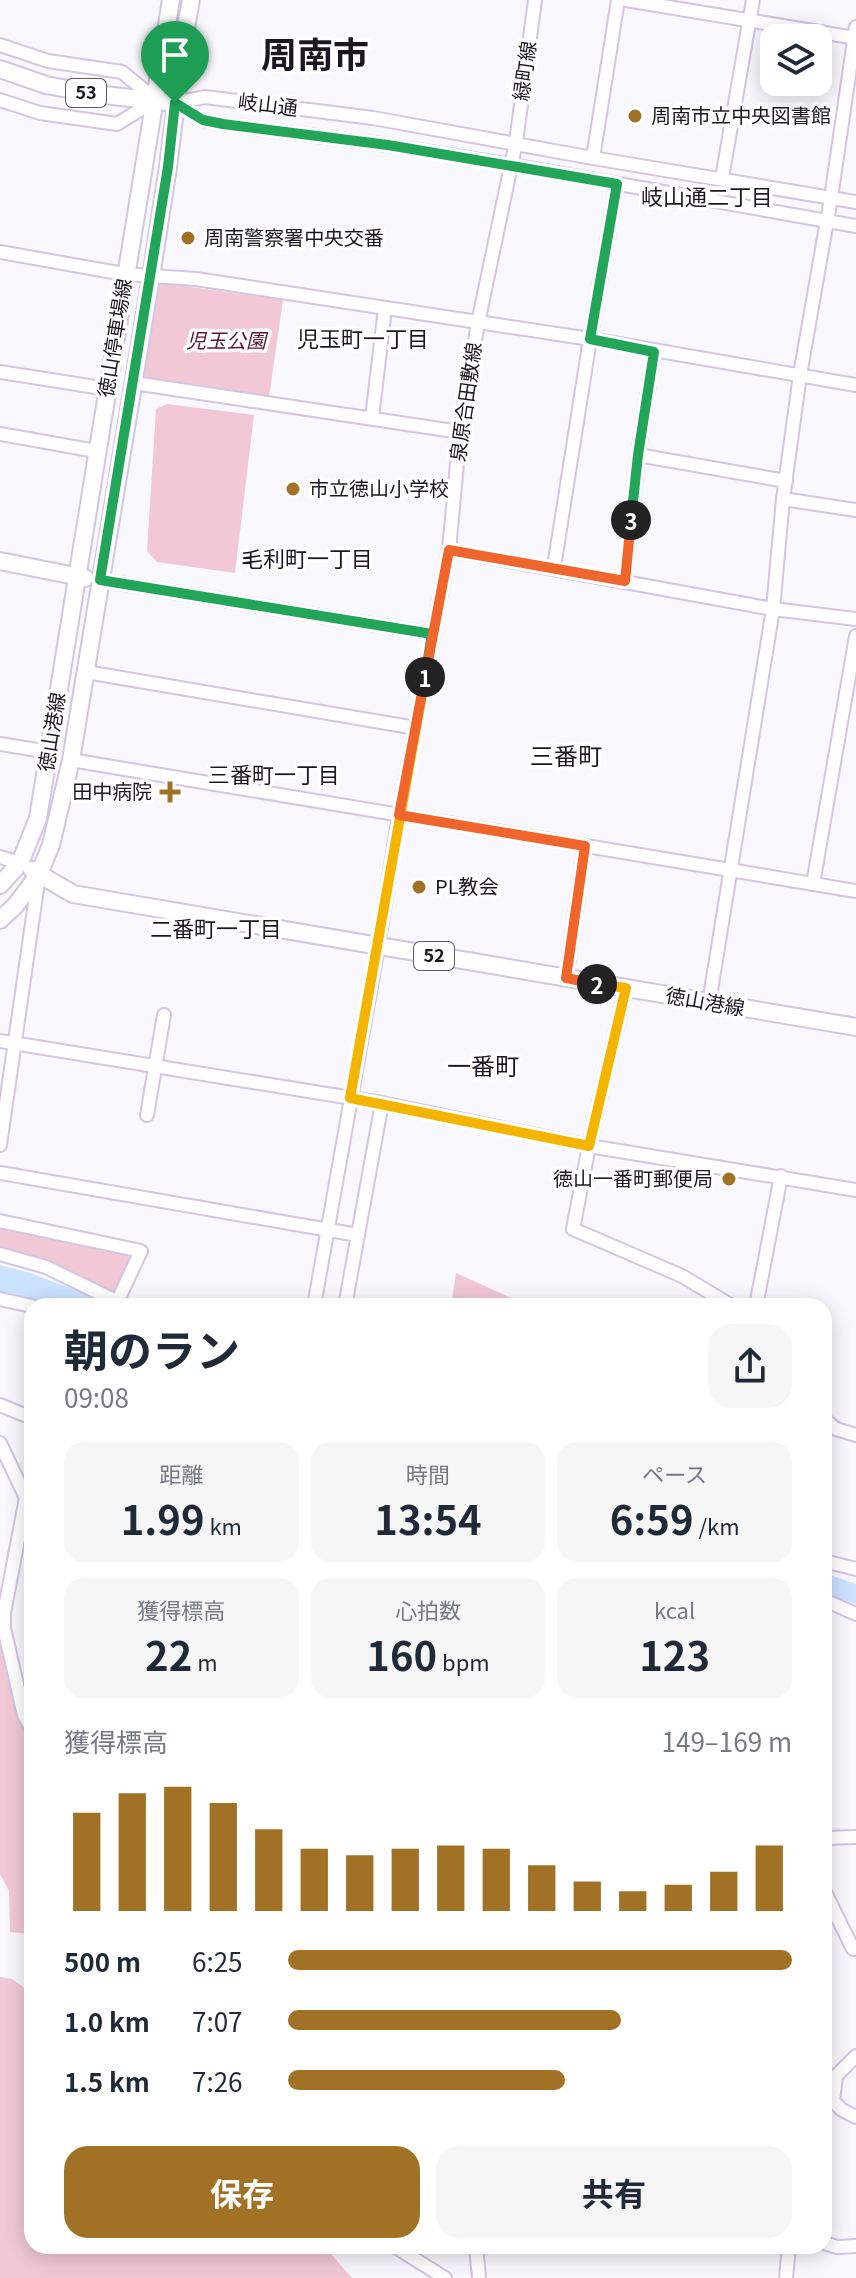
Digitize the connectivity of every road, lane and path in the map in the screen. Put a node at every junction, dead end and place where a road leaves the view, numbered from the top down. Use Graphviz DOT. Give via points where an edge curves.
graph roads {
  1 [pos="171,0"];
  2 [pos="191,0"];
  3 [pos="535,0"];
  4 [pos="618,0"];
  5 [pos="626,0"];
  6 [pos="753,0"];
  7 [pos="652,2"];
  8 [pos="751,20"];
  9 [pos="855,34"];
  10 [pos="0,45"];
  11 [pos="0,69"];
  12 [pos="0,100"];
  13 [pos="156,100"];
  14 [pos="175,103"];
  15 [pos="516,142"];
  16 [pos="593,158"];
  17 [pos="511,165"];
  18 [pos="722,178"];
  19 [pos="617,184"];
  20 [pos="831,198"];
  21 [pos="856,202"];
  22 [pos="827,222"];
  23 [pos="856,226"];
  24 [pos="0,252"];
  25 [pos="124,274"];
  26 [pos="151,277"];
  27 [pos="385,308"];
  28 [pos="478,323"];
  29 [pos="590,339"];
  30 [pos="654,352"];
  31 [pos="0,372"];
  32 [pos="800,375"];
  33 [pos="134,383"];
  34 [pos="856,385"];
  35 [pos="108,389"];
  36 [pos="372,418"];
  37 [pos="460,432"];
  38 [pos="0,434"];
  39 [pos="96,451"];
  40 [pos="638,455"];
  41 [pos="786,481"];
  42 [pos="783,499"];
  43 [pos="856,510"];
  44 [pos="449,550"];
  45 [pos="0,561"];
  46 [pos="554,567"];
  47 [pos="75,577"];
  48 [pos="100,580"];
  49 [pos="625,581"];
  50 [pos="773,609"];
  51 [pos="856,619"];
  52 [pos="432,634"];
  53 [pos="856,636"];
  54 [pos="86,672"];
  55 [pos="416,728"];
  56 [pos="0,744"];
  57 [pos="49,752"];
  58 [pos="71,760"];
  59 [pos="399,815"];
  60 [pos="585,846"];
  61 [pos="0,857"];
  62 [pos="20,863"];
  63 [pos="730,871"];
  64 [pos="39,874"];
  65 [pos="813,884"];
  66 [pos="0,885"];
  67 [pos="856,891"];
  68 [pos="0,920"];
  69 [pos="378,947"];
  70 [pos="566,978"];
  71 [pos="626,988"];
  72 [pos="709,1003"];
  73 [pos="164,1015"];
  74 [pos="856,1027"];
  75 [pos="0,1041"];
  76 [pos="15,1043"];
  77 [pos="156,1066"];
  78 [pos="350,1098"];
  79 [pos="382,1103"];
  80 [pos="147,1115"];
  81 [pos="0,1145"];
  82 [pos="589,1146"];
  83 [pos="0,1173"];
  84 [pos="781,1176"];
  85 [pos="856,1190"];
  86 [pos="0,1221"];
  87 [pos="326,1230"];
  88 [pos="358,1235"];
  89 [pos="0,1254"];
  90 [pos="111,1298"];
  91 [pos="124,1298"];
  92 [pos="315,1298"];
  93 [pos="346,1298"];
  94 [pos="719,1298"];
  95 [pos="758,1298"];
  96 [pos="0,1299"];
  97 [pos="24,1304"];
  98 [pos="0,1405"];
  99 [pos="24,1415"];
  100 [pos="832,1426"];
  101 [pos="856,1435"];
  102 [pos="0,1443"];
  103 [pos="24,1494"];
  104 [pos="24,1508"];
  105 [pos="832,1562"];
  106 [pos="855,1565"];
  107 [pos="832,1604"];
  108 [pos="856,1614"];
  109 [pos="24,1709"];
  110 [pos="856,1837"];
  111 [pos="832,1838"];
  112 [pos="832,1906"];
  113 [pos="853,1949"];
  114 [pos="856,2056"];
  115 [pos="856,2117"];
  116 [pos="832,2245"];
  117 [pos="856,2246"];
  118 [pos="407,2254"];
  119 [pos="477,2254"];
  120 [pos="788,2254"];
  121 [pos="445,2278"];
  122 [pos="479,2278"];
  123 [pos="786,2278"];
  1 -- 13 [label="main road, 徳山停車場線"];
  2 -- 14 [label="main road, 徳山停車場線"];
  3 -- 15 [label="street, 緑町線"];
  4 -- 16 [label="street"];
  5 -- 7 [label="street"];
  6 -- 8 [label="street"];
  7 -- 8 [label="street"];
  8 -- 9 [label="street"];
  8 -- 18 [label="street"];
  9 -- 20 [label="street"];
  10 -- 13 [label="street" via="48,61 122,72"];
  11 -- 13 [label="main road, 53" via="46,85"];
  12 -- 13 [label="street" via="40,113 117,124"];
  13 -- 14 [label="main road, 53"];
  13 -- 25 [label="main road, 徳山停車場線"];
  14 -- 15 [label="street, 岐山通" via="205,97"];
  14 -- 17 [label="street, 岐山通" via="203,120 223,124"];
  14 -- 26 [label="main road, 徳山停車場線"];
  15 -- 16 [label="street, 岐山通"];
  15 -- 17 [label="street, 泉原合田敷線"];
  16 -- 18 [label="street, 岐山通"];
  17 -- 19 [label="street, 岐山通"];
  17 -- 28 [label="street, 泉原合田敷線"];
  18 -- 20 [label="street, 岐山通"];
  19 -- 22 [label="street, 岐山通"];
  19 -- 29 [label="street"];
  20 -- 21 [label="street, 岐山通"];
  20 -- 22 [label="street"];
  22 -- 23 [label="street, 岐山通"];
  22 -- 32 [label="street"];
  24 -- 25 [label="street"];
  25 -- 26 [label="street"];
  25 -- 35 [label="main road, 徳山停車場線"];
  26 -- 27 [label="street"];
  26 -- 33 [label="main road, 徳山停車場線"];
  27 -- 28 [label="street"];
  27 -- 36 [label="street"];
  28 -- 29 [label="street"];
  28 -- 37 [label="street, 泉原合田敷線"];
  29 -- 30 [label="street"];
  29 -- 46 [label="street"];
  30 -- 32 [label="street"];
  30 -- 40 [label="street"];
  31 -- 35 [label="street"];
  32 -- 34 [label="street"];
  32 -- 41 [label="street"];
  33 -- 36 [label="street"];
  33 -- 48 [label="main road, 徳山停車場線"];
  35 -- 39 [label="main road, 徳山停車場線"];
  36 -- 37 [label="street"];
  37 -- 44 [label="street, 泉原合田敷線"];
  38 -- 39 [label="street"];
  39 -- 47 [label="main road, 徳山停車場線"];
  40 -- 41 [label="street"];
  40 -- 49 [label="street"];
  41 -- 42 [label="street"];
  42 -- 43 [label="street"];
  42 -- 50 [label="street"];
  44 -- 46 [label="street"];
  44 -- 52 [label="street, 泉原合田敷線"];
  45 -- 47 [label="main road"];
  46 -- 49 [label="street"];
  47 -- 48 [label="main road"];
  47 -- 57 [label="main road, 徳山港線"];
  48 -- 52 [label="street"];
  48 -- 54 [label="main road, 徳山港線"];
  49 -- 50 [label="street"];
  50 -- 51 [label="street"];
  50 -- 63 [label="street"];
  52 -- 55 [label="street, 泉原合田敷線"];
  53 -- 65 [label="street"];
  54 -- 55 [label="street"];
  54 -- 58 [label="main road, 徳山港線"];
  55 -- 59 [label="street, 泉原合田敷線"];
  56 -- 57 [label="street"];
  57 -- 62 [label="main road, 徳山港線" via="38,818"];
  58 -- 59 [label="street"];
  58 -- 64 [label="main road, 徳山港線"];
  59 -- 60 [label="street"];
  59 -- 69 [label="street, 泉原合田敷線"];
  60 -- 63 [label="street"];
  60 -- 70 [label="street"];
  61 -- 62 [label="street"];
  62 -- 64 [label="main road, 徳山港線 / 52"];
  62 -- 66 [label="main road"];
  63 -- 65 [label="street"];
  63 -- 72 [label="street"];
  64 -- 68 [label="main road"];
  64 -- 69 [label="main road, 徳山港線 / 52" via="73,894"];
  64 -- 76 [label="street"];
  65 -- 67 [label="street"];
  69 -- 70 [label="main road, 徳山港線 / 52"];
  69 -- 78 [label="street, 泉原合田敷線"];
  70 -- 71 [label="main road, 徳山港線 / 52"];
  71 -- 72 [label="main road, 徳山港線 / 52"];
  71 -- 82 [label="street"];
  72 -- 74 [label="main road, 徳山港線 / 52"];
  73 -- 77 [label="street"];
  75 -- 76 [label="street"];
  76 -- 77 [label="street"];
  76 -- 81 [label="street"];
  77 -- 78 [label="street"];
  77 -- 80 [label="street"];
  78 -- 79 [label="street"];
  78 -- 87 [label="street, 泉原合田敷線"];
  79 -- 82 [label="street"];
  79 -- 88 [label="street"];
  82 -- 84 [label="street"];
  82 -- 94 [label="street" via="573,1229 682,1276"];
  83 -- 87 [label="street"];
  84 -- 85 [label="street"];
  84 -- 95 [label="street"];
  86 -- 91 [label="street" via="141,1251"];
  87 -- 88 [label="street"];
  87 -- 92 [label="street, 泉原合田敷線"];
  88 -- 93 [label="street"];
  89 -- 90 [label="street" via="46,1267"];
  96 -- 97 [label="street"];
  98 -- 99 [label="street"];
  100 -- 101 [label="street"];
  102 -- 103 [label="street"];
  104 -- 109 [label="street" via="4,1628"];
  105 -- 106 [label="street"];
  107 -- 108 [label="street"];
  110 -- 111 [label="street"];
  112 -- 113 [label="street"];
  114 -- 115 [label="street" via="836,2076 833,2101"];
  116 -- 117 [label="street"];
  118 -- 121 [label="street"];
  119 -- 122 [label="street"];
  120 -- 123 [label="street"];
}
